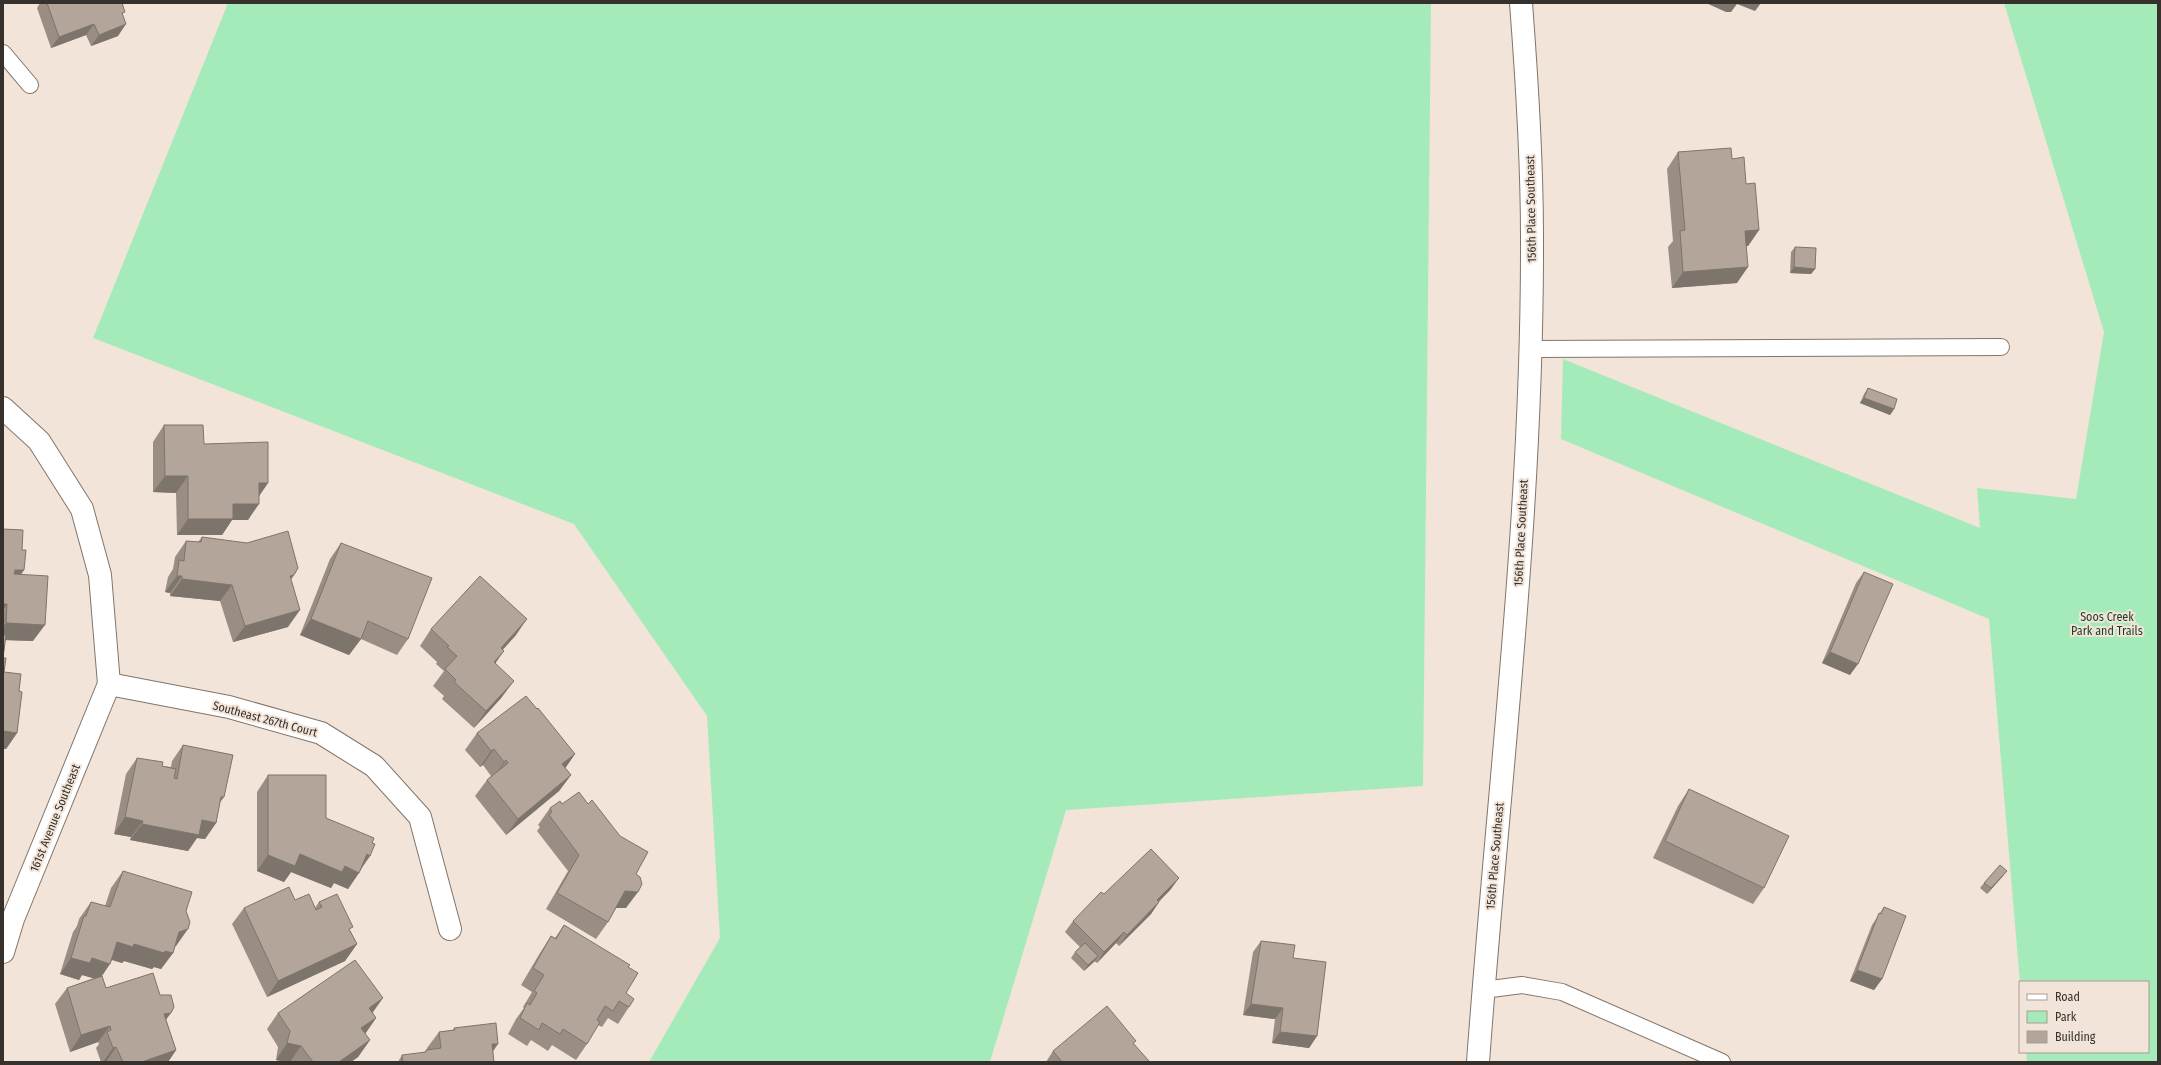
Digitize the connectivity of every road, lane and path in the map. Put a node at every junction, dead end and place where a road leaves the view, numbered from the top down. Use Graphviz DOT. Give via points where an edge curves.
graph roads {
  1 [pos="1521,3"];
  2 [pos="3,53"];
  3 [pos="30,85"];
  4 [pos="2001,347"];
  5 [pos="1530,349"];
  6 [pos="3,408"];
  7 [pos="109,684"];
  8 [pos="450,929"];
  9 [pos="3,952"];
  10 [pos="1483,990"];
  11 [pos="1478,1062"];
  12 [pos="1722,1062"];
  1 -- 5 [label="street, 156th Place Southeast" via="1528,103 1532,228"];
  2 -- 3 [label="lane"];
  4 -- 5 [label="lane"];
  5 -- 10 [label="street, 156th Place Southeast" via="1519,575"];
  6 -- 7 [label="street" via="39,441 82,509 100,575"];
  7 -- 8 [label="street, Southeast 267th Court" via="229,707 321,733 374,766 420,817"];
  7 -- 9 [label="street, 161st Avenue Southeast" via="13,919"];
  10 -- 11 [label="street, 156th Place Southeast"];
  10 -- 12 [label="lane" via="1522,985 1562,992"];
}
